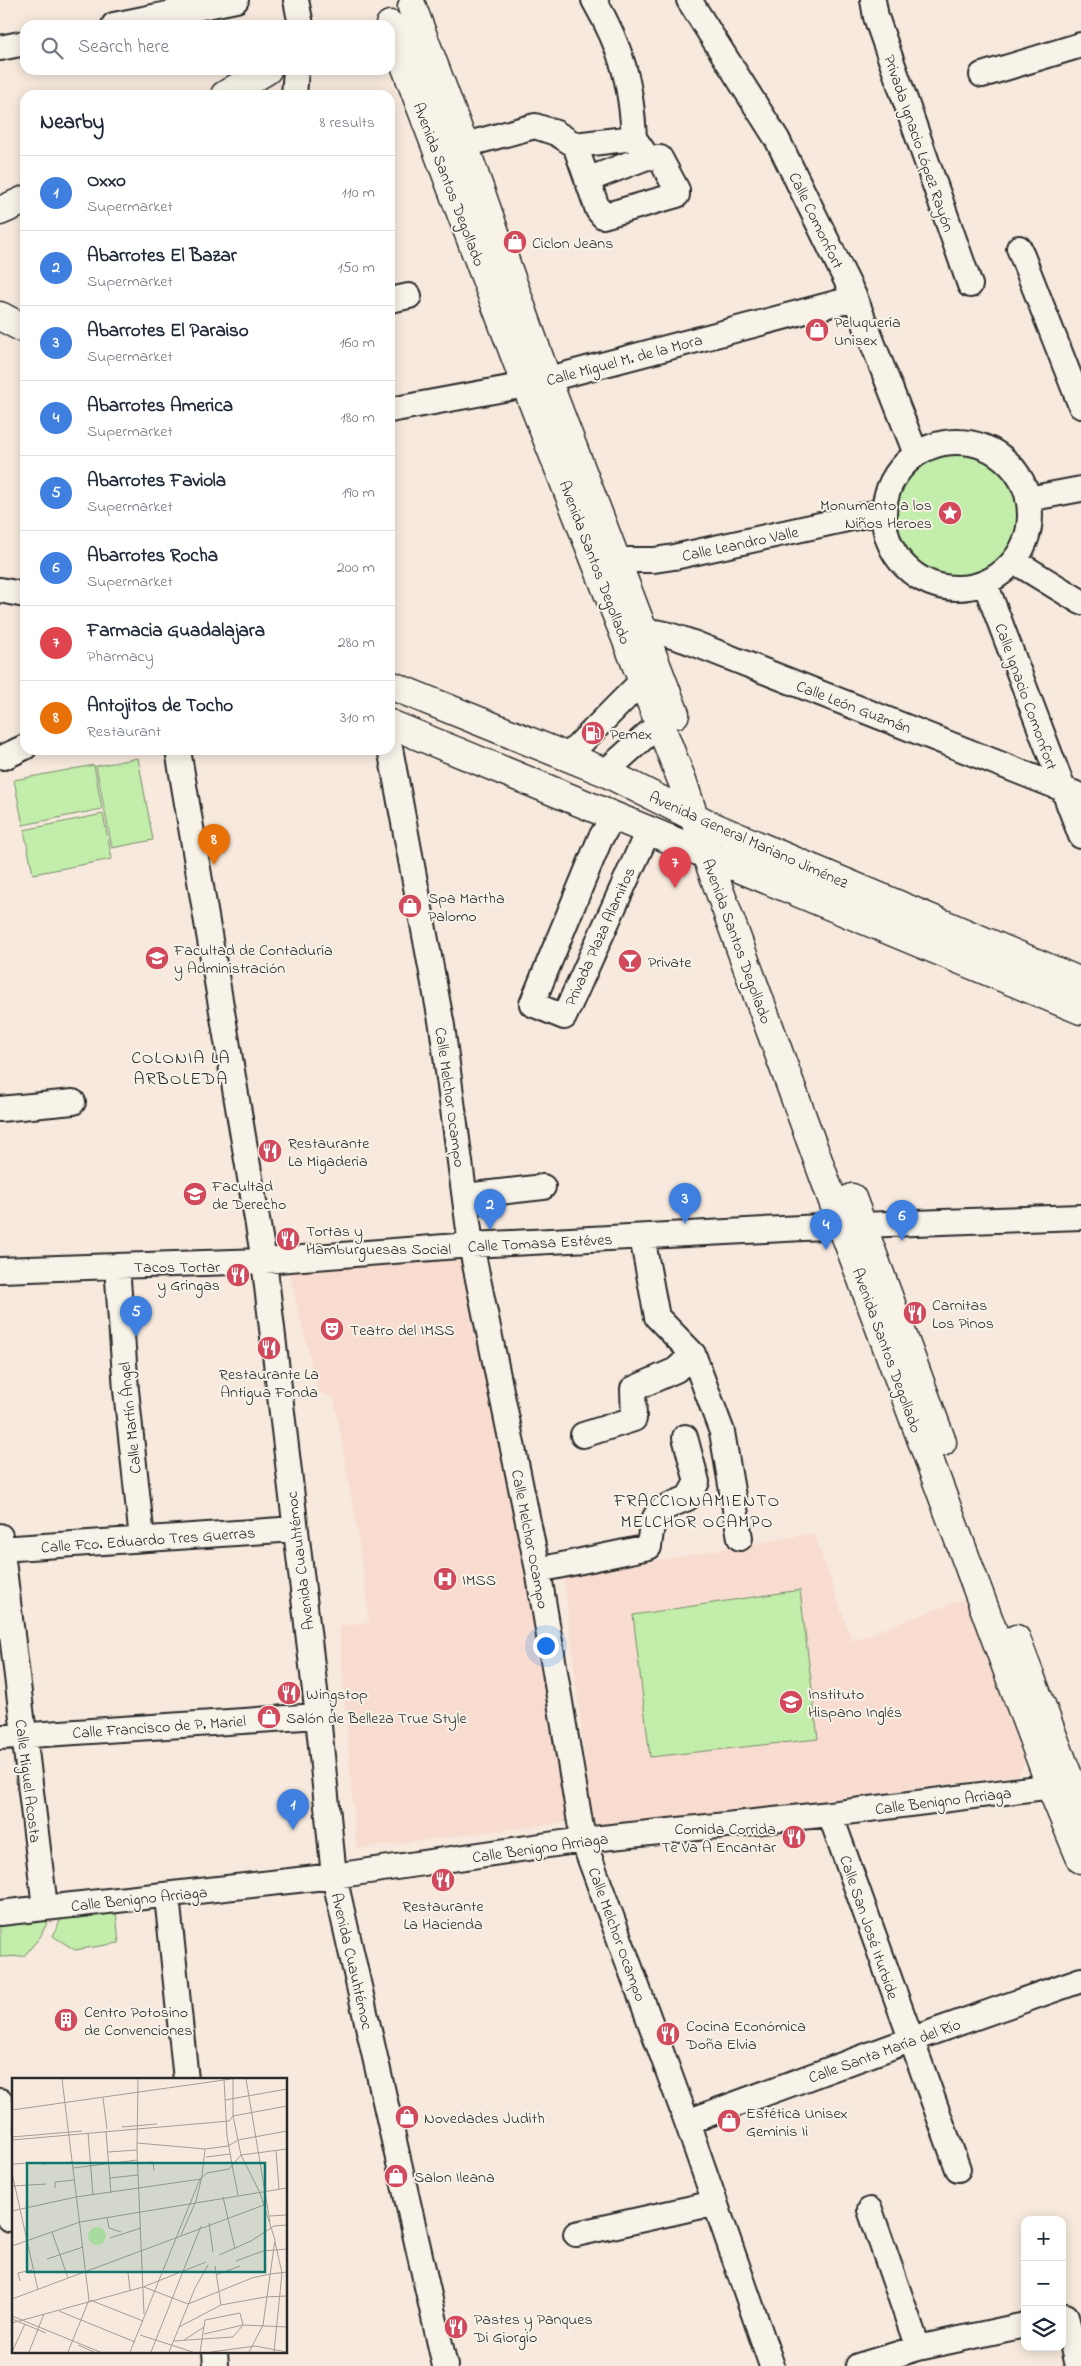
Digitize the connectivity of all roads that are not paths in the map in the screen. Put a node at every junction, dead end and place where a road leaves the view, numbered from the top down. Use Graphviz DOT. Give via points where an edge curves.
graph roads {
  1 [pos="236,0"];
  2 [pos="296,0"];
  3 [pos="594,0"];
  4 [pos="689,0"];
  5 [pos="873,0"];
  6 [pos="422,4"];
  7 [pos="138,20"];
  8 [pos="300,20"];
  9 [pos="390,20"];
  10 [pos="20,44"];
  11 [pos="1081,45"];
  12 [pos="0,48"];
  13 [pos="395,49"];
  14 [pos="259,75"];
  15 [pos="296,75"];
  16 [pos="982,75"];
  17 [pos="233,90"];
  18 [pos="294,90"];
  19 [pos="575,145"];
  20 [pos="464,148"];
  21 [pos="640,148"];
  22 [pos="587,180"];
  23 [pos="20,202"];
  24 [pos="0,211"];
  25 [pos="1019,248"];
  26 [pos="970,285"];
  27 [pos="855,298"];
  28 [pos="536,383"];
  29 [pos="1081,406"];
  30 [pos="395,409"];
  31 [pos="916,454"];
  32 [pos="1081,489"];
  33 [pos="1028,499"];
  34 [pos="884,512"];
  35 [pos="606,561"];
  36 [pos="1014,561"];
  37 [pos="985,583"];
  38 [pos="0,590"];
  39 [pos="20,594"];
  40 [pos="1081,602"];
  41 [pos="634,632"];
  42 [pos="642,681"];
  43 [pos="395,688"];
  44 [pos="659,724"];
  45 [pos="395,726"];
  46 [pos="179,755"];
  47 [pos="391,755"];
  48 [pos="567,756"];
  49 [pos="605,772"];
  50 [pos="1071,791"];
  51 [pos="614,815"];
  52 [pos="705,822"];
  53 [pos="649,829"];
  54 [pos="1081,836"];
  55 [pos="706,854"];
  56 [pos="731,866"];
  57 [pos="1081,982"];
  58 [pos="1081,1010"];
  59 [pos="73,1102"];
  60 [pos="0,1109"];
  61 [pos="543,1186"];
  62 [pos="464,1196"];
  63 [pos="1081,1217"];
  64 [pos="851,1225"];
  65 [pos="642,1236"];
  66 [pos="471,1245"];
  67 [pos="264,1261"];
  68 [pos="117,1266"];
  69 [pos="0,1270"];
  70 [pos="693,1354"];
  71 [pos="583,1435"];
  72 [pos="685,1437"];
  73 [pos="296,1529"];
  74 [pos="740,1538"];
  75 [pos="142,1539"];
  76 [pos="1,1545"];
  77 [pos="538,1570"];
  78 [pos="318,1716"];
  79 [pos="11,1736"];
  80 [pos="1068,1784"];
  81 [pos="1081,1810"];
  82 [pos="830,1814"];
  83 [pos="584,1840"];
  84 [pos="1081,1859"];
  85 [pos="334,1876"];
  86 [pos="167,1896"];
  87 [pos="46,1907"];
  88 [pos="0,1913"];
  89 [pos="1081,1980"];
  90 [pos="910,2040"];
  91 [pos="186,2078"];
  92 [pos="0,2101"];
  93 [pos="687,2122"];
  94 [pos="958,2169"];
  95 [pos="716,2203"];
  96 [pos="870,2210"];
  97 [pos="9,2219"];
  98 [pos="576,2234"];
  99 [pos="1070,2315"];
  100 [pos="1021,2326"];
  101 [pos="918,2348"];
  102 [pos="445,2366"];
  103 [pos="772,2366"];
  104 [pos="858,2366"];
  105 [pos="1077,2366"];
  1 -- 7 [label="street"];
  2 -- 8 [label="street"];
  3 -- 21 [label="street" via="621,55"];
  4 -- 27 [label="street, Calle Comonfort" via="777,139"];
  5 -- 26 [label="street, Privada Ignacio López Rayón" via="876,17"];
  6 -- 9 [label="main road"];
  6 -- 20 [label="main road, Avenida Santos Degollado"];
  10 -- 12 [label="street"];
  11 -- 16 [label="street"];
  13 -- 28 [label="main road, Avenida Santos Degollado"];
  14 -- 17 [label="main road"];
  15 -- 18 [label="street"];
  19 -- 20 [label="street" via="556,133 535,126"];
  19 -- 21 [label="street"];
  19 -- 22 [label="street"];
  20 -- 28 [label="main road, Avenida Santos Degollado"];
  21 -- 22 [label="street"];
  21 -- 22 [label="street" via="660,158 677,195 603,216"];
  23 -- 24 [label="main road"];
  25 -- 29 [label="street"];
  27 -- 28 [label="street, Calle Miguel M. de la Mora"];
  27 -- 31 [label="street, Calle Comonfort"];
  28 -- 30 [label="street, Calle Miguel M. de la Mora"];
  28 -- 35 [label="main road, Avenida Santos Degollado"];
  31 -- 33 [label="street" via="937,445 959,442 981,446 1002,458 1019,476"];
  31 -- 34 [label="street" via="899,470 888,491"];
  32 -- 33 [label="street"];
  33 -- 36 [label="street" via="1030,519 1026,538"];
  34 -- 35 [label="street, Calle Leandro Valle" via="674,557"];
  34 -- 37 [label="street" via="892,548 901,562 918,577 939,586 956,588"];
  35 -- 41 [label="main road, Avenida Santos Degollado"];
  36 -- 37 [label="street"];
  36 -- 40 [label="street"];
  37 -- 50 [label="street, Calle Ignacio Comonfort"];
  38 -- 39 [label="street"];
  41 -- 42 [label="main road, Avenida Santos Degollado"];
  41 -- 50 [label="street, Calle León Guzmán" via="663,632"];
  41 -- 52 [label="main road, Avenida Santos Degollado"];
  42 -- 44 [label="main road, Avenida Santos Degollado"];
  42 -- 48 [label="street"];
  43 -- 48 [label="main road, Avenida General Mariano Jiménez"];
  44 -- 49 [label="street"];
  44 -- 52 [label="main road, Avenida Santos Degollado"];
  45 -- 51 [label="main road, Avenida General Mariano Jiménez"];
  46 -- 67 [label="street, Avenida Cuauhtémoc"];
  47 -- 62 [label="street, Calle Melchor Ocampo" via="442,1026"];
  48 -- 49 [label="main road, Avenida General Mariano Jiménez"];
  49 -- 52 [label="main road, Avenida General Mariano Jiménez"];
  50 -- 54 [label="street, Calle Ignacio Comonfort"];
  51 -- 53 [label="main road, Avenida General Mariano Jiménez"];
  51 -- 53 [label="street, Privada Plaza Alamitos" via="600,838 532,1004 564,1017"];
  52 -- 55 [label="main road, Avenida Santos Degollado"];
  52 -- 56 [label="main road, Avenida Santos Degollado"];
  52 -- 57 [label="main road, Avenida General Mariano Jiménez"];
  53 -- 55 [label="main road, Avenida General Mariano Jiménez"];
  55 -- 56 [label="main road, Avenida General Mariano Jiménez"];
  55 -- 64 [label="main road, Avenida Santos Degollado"];
  56 -- 58 [label="main road, Avenida General Mariano Jiménez"];
  56 -- 64 [label="main road, Avenida Santos Degollado"];
  59 -- 60 [label="street"];
  61 -- 62 [label="street"];
  62 -- 66 [label="street, Calle Melchor Ocampo"];
  63 -- 64 [label="street, Calle Tomasa Estéves"];
  64 -- 65 [label="street, Calle Tomasa Estéves"];
  64 -- 80 [label="main road, Avenida Santos Degollado"];
  65 -- 66 [label="street, Calle Tomasa Estéves"];
  65 -- 70 [label="street" via="657,1317"];
  66 -- 67 [label="street, Calle Tomasa Estéves"];
  66 -- 77 [label="street, Calle Melchor Ocampo"];
  67 -- 68 [label="street, Calle Tomasa Estéves"];
  67 -- 73 [label="street, Avenida Cuauhtémoc"];
  68 -- 69 [label="street, Calle Tomasa Estéves"];
  68 -- 75 [label="street, Calle Martín Ángel"];
  70 -- 71 [label="street" via="676,1370 633,1389 634,1419"];
  70 -- 74 [label="street" via="722,1432"];
  72 -- 77 [label="street" via="697,1482 688,1498 661,1509 652,1520 649,1547"];
  73 -- 75 [label="street, Calle Fco. Eduardo Tres Guerras"];
  73 -- 78 [label="street, Avenida Cuauhtémoc"];
  75 -- 76 [label="street, Calle Fco. Eduardo Tres Guerras"];
  76 -- 79 [label="street, Calle Miguel Acosta"];
  77 -- 83 [label="street, Calle Melchor Ocampo"];
  78 -- 79 [label="street, Calle Francisco de P. Mariel"];
  78 -- 85 [label="street, Avenida Cuauhtémoc"];
  79 -- 87 [label="street, Calle Miguel Acosta"];
  80 -- 81 [label="main road, Avenida Santos Degollado"];
  80 -- 82 [label="street, Calle Benigno Arriaga"];
  80 -- 84 [label="main road, Avenida Santos Degollado"];
  82 -- 83 [label="street, Calle Benigno Arriaga"];
  82 -- 90 [label="street, Calle San José Iturbide"];
  83 -- 85 [label="street, Calle Benigno Arriaga"];
  83 -- 93 [label="street, Calle Melchor Ocampo"];
  85 -- 86 [label="street, Calle Benigno Arriaga"];
  85 -- 102 [label="street, Avenida Cuauhtémoc"];
  86 -- 87 [label="street, Calle Benigno Arriaga"];
  86 -- 91 [label="street"];
  87 -- 88 [label="street, Calle Benigno Arriaga"];
  89 -- 90 [label="street, Calle Santa María del Río"];
  90 -- 93 [label="street, Calle Santa María del Río"];
  90 -- 94 [label="street, Calle San José Iturbide"];
  92 -- 97 [label="street"];
  93 -- 95 [label="street, Calle Melchor Ocampo"];
  95 -- 98 [label="street"];
  95 -- 103 [label="street, Calle Melchor Ocampo"];
  96 -- 101 [label="street"];
  99 -- 105 [label="street"];
  100 -- 101 [label="street"];
  101 -- 104 [label="street"];
}
